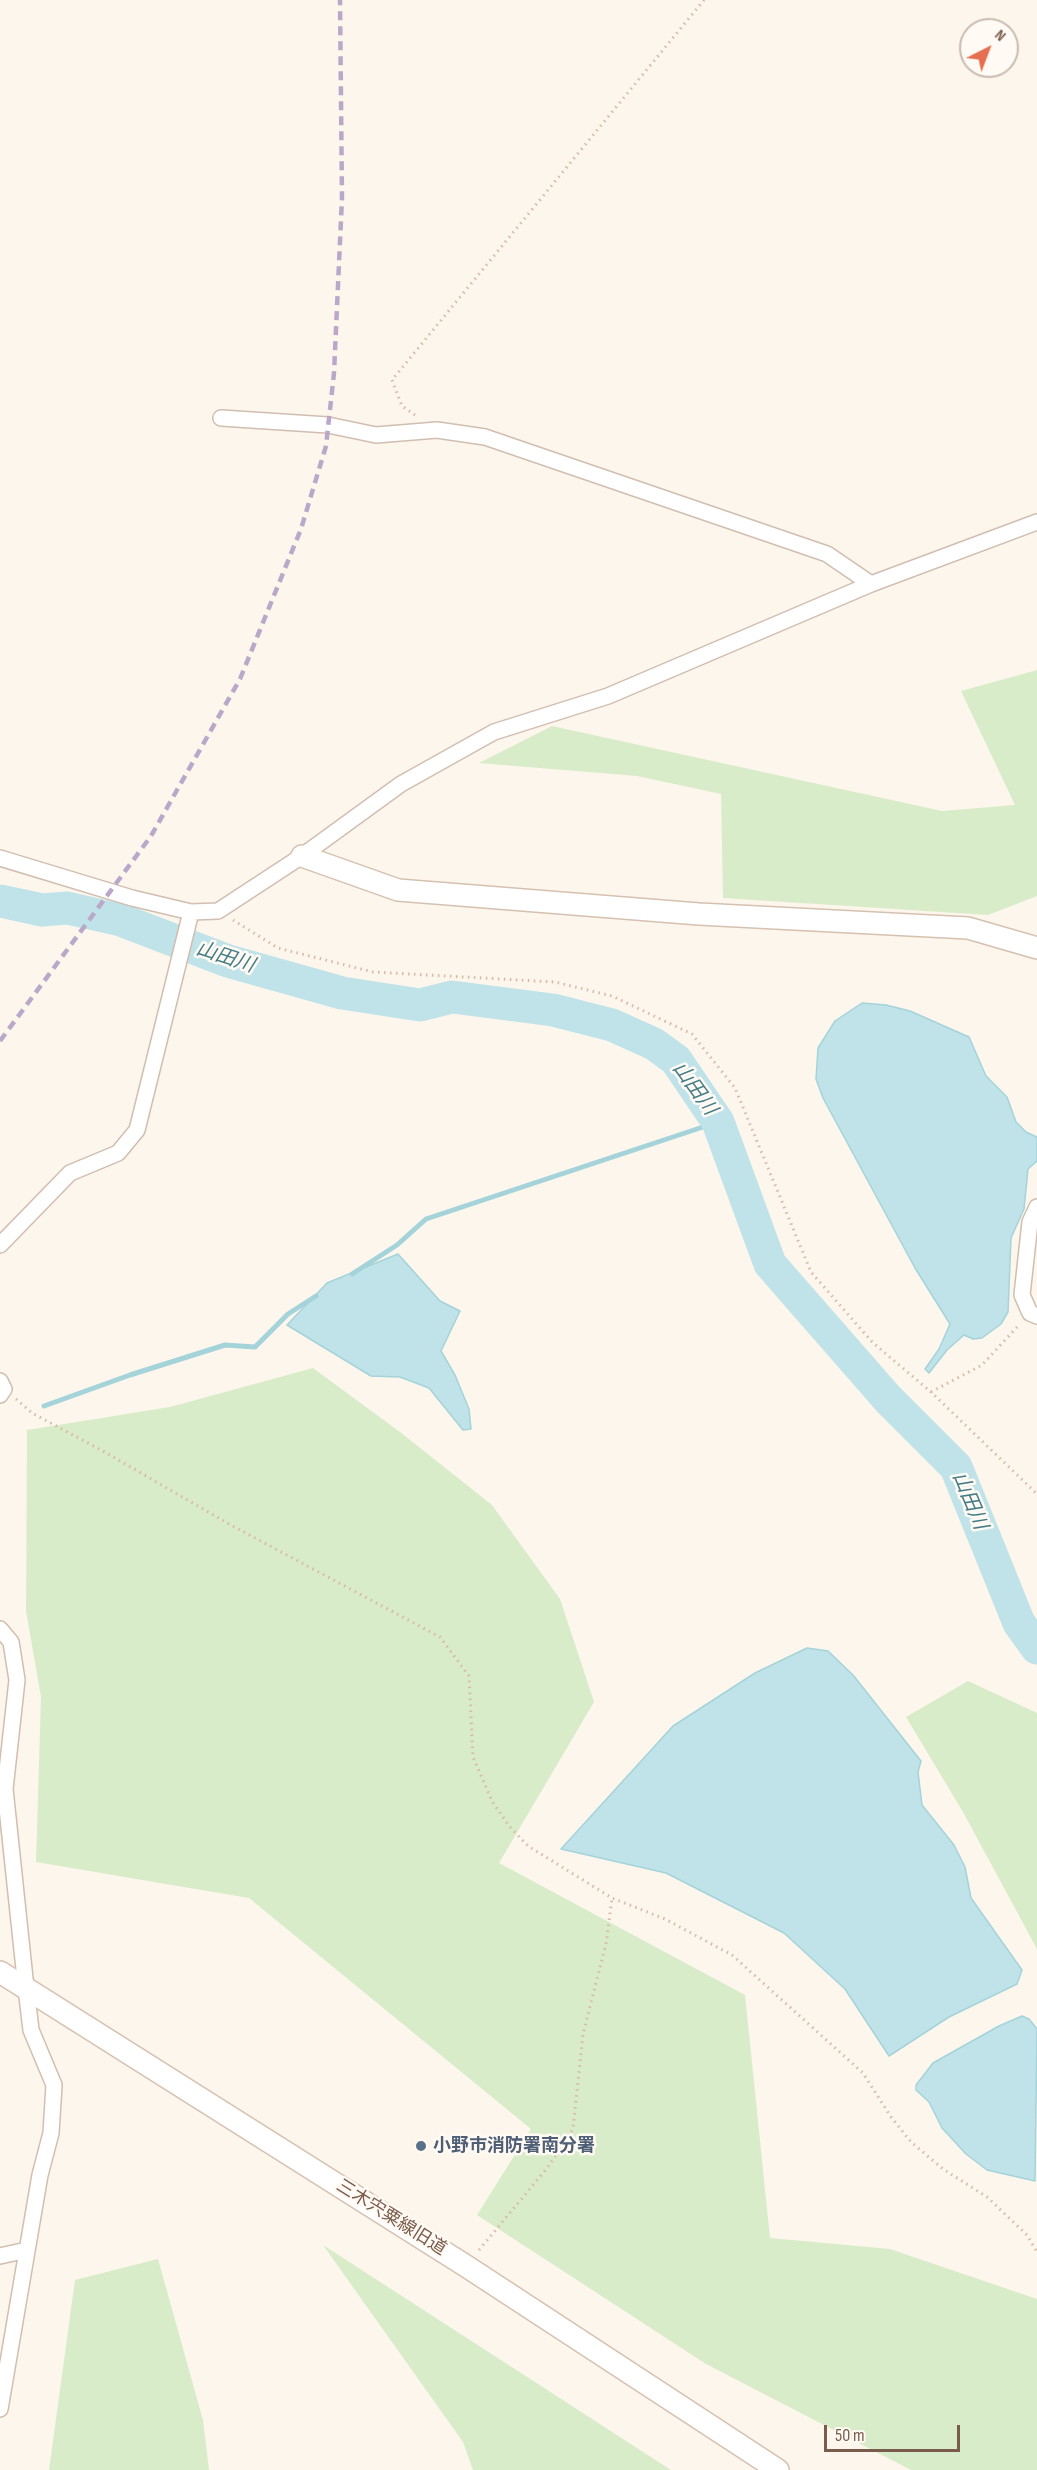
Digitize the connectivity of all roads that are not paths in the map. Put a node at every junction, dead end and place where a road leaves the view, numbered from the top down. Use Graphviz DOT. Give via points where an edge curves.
graph roads {
  1 [pos="221,418"];
  2 [pos="1037,522"];
  3 [pos="871,584"];
  4 [pos="302,855"];
  5 [pos="0,858"];
  6 [pos="191,912"];
  7 [pos="1037,948"];
  8 [pos="1037,1207"];
  9 [pos="0,1245"];
  10 [pos="1034,1314"];
  11 [pos="0,1629"];
  12 [pos="0,1972"];
  13 [pos="26,1988"];
  14 [pos="27,2250"];
  15 [pos="0,2256"];
  16 [pos="0,2409"];
  17 [pos="778,2470"];
  1 -- 3 [label="street" via="328,424 376,435 437,430 485,437 827,554"];
  2 -- 3 [label="street"];
  3 -- 4 [label="street" via="608,696 495,732 401,784"];
  4 -- 6 [label="street" via="219,911"];
  4 -- 7 [label="street" via="398,890 687,913 968,928"];
  5 -- 6 [label="street"];
  6 -- 9 [label="street" via="136,1130 118,1154 70,1173"];
  8 -- 10 [label="street" via="1030,1222 1022,1295"];
  11 -- 13 [label="street" via="12,1642 17,1680 5,1789"];
  12 -- 13 [label="street, 三木宍粟線旧道"];
  13 -- 14 [label="street" via="31,2030 54,2085 51,2133"];
  13 -- 17 [label="street, 三木宍粟線旧道" via="466,2266"];
  14 -- 15 [label="street"];
  14 -- 16 [label="street"];
}
